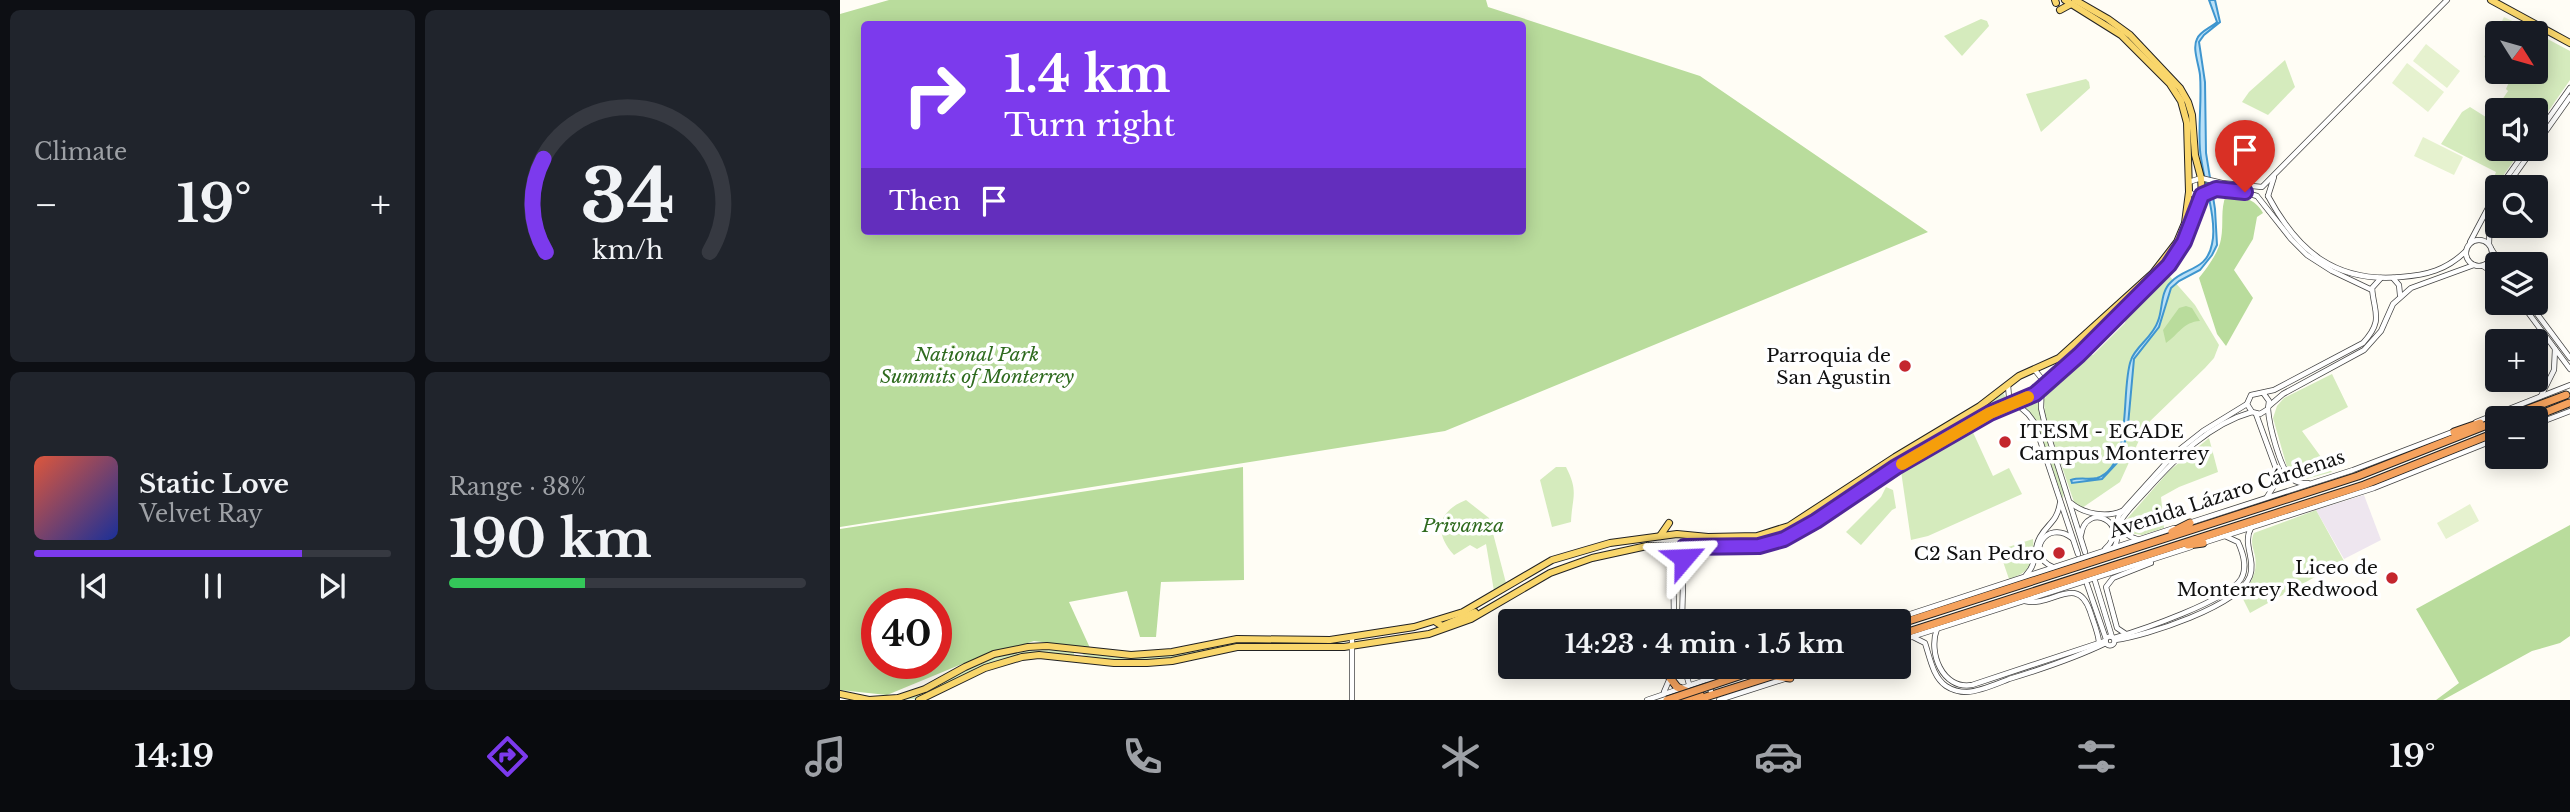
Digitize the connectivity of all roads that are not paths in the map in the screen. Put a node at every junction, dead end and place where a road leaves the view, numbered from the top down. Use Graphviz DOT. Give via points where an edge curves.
graph roads {
  1 [pos="2064,0"];
  2 [pos="2447,0"];
  3 [pos="2491,0"];
  4 [pos="2073,2"];
  5 [pos="2060,10"];
  6 [pos="2570,43"];
  7 [pos="2134,44"];
  8 [pos="2570,88"];
  9 [pos="2570,97"];
  10 [pos="2548,119"];
  11 [pos="2548,128"];
  12 [pos="2197,167"];
  13 [pos="2188,169"];
  14 [pos="2274,177"];
  15 [pos="2201,178"];
  16 [pos="2189,182"];
  17 [pos="2261,187"];
  18 [pos="2189,192"];
  19 [pos="2268,194"];
  20 [pos="2202,195"];
  21 [pos="2259,197"];
  22 [pos="2188,205"];
  23 [pos="2198,208"];
  24 [pos="2485,214"];
  25 [pos="2477,229"];
  26 [pos="2485,230"];
  27 [pos="2489,238"];
  28 [pos="2469,243"];
  29 [pos="2490,248"];
  30 [pos="2465,252"];
  31 [pos="2493,252"];
  32 [pos="2457,260"];
  33 [pos="2474,265"];
  34 [pos="2482,265"];
  35 [pos="2485,267"];
  36 [pos="2461,270"];
  37 [pos="2409,276"];
  38 [pos="2366,277"];
  39 [pos="2381,278"];
  40 [pos="2393,278"];
  41 [pos="2363,285"];
  42 [pos="2411,288"];
  43 [pos="2372,291"];
  44 [pos="2400,296"];
  45 [pos="2376,301"];
  46 [pos="2393,304"];
  47 [pos="2377,313"];
  48 [pos="2530,315"];
  49 [pos="2538,315"];
  50 [pos="2388,316"];
  51 [pos="2558,342"];
  52 [pos="2554,348"];
  53 [pos="2570,349"];
  54 [pos="2570,358"];
  55 [pos="2034,369"];
  56 [pos="2570,369"];
  57 [pos="2008,385"];
  58 [pos="2570,386"];
  59 [pos="2044,388"];
  60 [pos="2274,390"];
  61 [pos="2264,394"];
  62 [pos="2278,397"];
  63 [pos="2541,397"];
  64 [pos="2568,403"];
  65 [pos="2015,404"];
  66 [pos="2248,404"];
  67 [pos="2268,407"];
  68 [pos="2548,408"];
  69 [pos="2548,411"];
  70 [pos="2254,413"];
  71 [pos="2548,416"];
  72 [pos="2269,421"];
  73 [pos="2485,422"];
  74 [pos="2261,424"];
  75 [pos="2045,425"];
  76 [pos="2485,426"];
  77 [pos="2036,428"];
  78 [pos="2454,432"];
  79 [pos="2485,439"];
  80 [pos="2485,440"];
  81 [pos="2460,453"];
  82 [pos="2285,471"];
  83 [pos="2278,474"];
  84 [pos="2312,484"];
  85 [pos="2267,498"];
  86 [pos="2061,500"];
  87 [pos="2070,502"];
  88 [pos="2133,502"];
  89 [pos="2123,510"];
  90 [pos="1669,523"];
  91 [pos="2190,523"];
  92 [pos="2251,527"];
  93 [pos="1673,535"];
  94 [pos="1660,536"];
  95 [pos="1735,536"];
  96 [pos="1745,536"];
  97 [pos="2081,536"];
  98 [pos="2224,536"];
  99 [pos="1650,537"];
  100 [pos="2073,538"];
  101 [pos="2137,539"];
  102 [pos="2247,540"];
  103 [pos="2155,541"];
  104 [pos="2238,542"];
  105 [pos="2203,543"];
  106 [pos="1647,546"];
  107 [pos="1672,546"];
  108 [pos="1734,546"];
  109 [pos="1743,546"];
  110 [pos="1684,547"];
  111 [pos="2115,547"];
  112 [pos="2104,550"];
  113 [pos="2085,552"];
  114 [pos="2078,554"];
  115 [pos="2159,554"];
  116 [pos="1674,560"];
  117 [pos="2054,567"];
  118 [pos="1683,576"];
  119 [pos="2025,576"];
  120 [pos="2095,581"];
  121 [pos="2087,584"];
  122 [pos="2004,589"];
  123 [pos="1970,594"];
  124 [pos="2020,599"];
  125 [pos="1487,609"];
  126 [pos="1674,609"];
  127 [pos="1682,609"];
  128 [pos="1989,611"];
  129 [pos="1911,614"];
  130 [pos="1911,620"];
  131 [pos="1436,622"];
  132 [pos="1937,629"];
  133 [pos="2140,630"];
  134 [pos="1911,631"];
  135 [pos="2127,634"];
  136 [pos="1913,636"];
  137 [pos="2136,637"];
  138 [pos="2110,640"];
  139 [pos="1932,641"];
  140 [pos="1352,642"];
  141 [pos="1925,643"];
  142 [pos="2098,643"];
  143 [pos="2080,649"];
  144 [pos="1079,650"];
  145 [pos="2077,657"];
  146 [pos="1079,659"];
  147 [pos="1671,679"];
  148 [pos="1710,679"];
  149 [pos="1713,679"];
  150 [pos="1718,679"];
  151 [pos="1759,679"];
  152 [pos="1787,679"];
  153 [pos="1748,682"];
  154 [pos="1712,691"];
  155 [pos="1684,692"];
  156 [pos="840,694"];
  157 [pos="1666,696"];
  158 [pos="1696,698"];
  159 [pos="1655,699"];
  160 [pos="919,700"];
  161 [pos="1352,700"];
  162 [pos="1647,700"];
  163 [pos="1674,700"];
  164 [pos="1719,700"];
  1 -- 4 [label="main road"];
  2 -- 14 [label="street"];
  3 -- 6 [label="main road"];
  4 -- 5 [label="main road"];
  4 -- 7 [label="main road"];
  7 -- 12 [label="main road" via="2180,88 2188,102"];
  7 -- 13 [label="main road" via="2181,101 2187,123"];
  8 -- 10 [label="street"];
  9 -- 11 [label="street"];
  12 -- 13 [label="main road"];
  12 -- 15 [label="main road"];
  13 -- 16 [label="main road"];
  14 -- 17 [label="street"];
  14 -- 19 [label="street"];
  15 -- 16 [label="street"];
  15 -- 17 [label="street"];
  15 -- 20 [label="main road"];
  16 -- 18 [label="main road"];
  17 -- 19 [label="street" via="2267,188"];
  17 -- 21 [label="street"];
  18 -- 20 [label="street"];
  18 -- 22 [label="main road"];
  19 -- 21 [label="street"];
  19 -- 38 [label="street" via="2307,249 2344,272"];
  20 -- 21 [label="street" via="2220,189"];
  20 -- 23 [label="main road"];
  21 -- 41 [label="street" via="2307,255"];
  22 -- 23 [label="main road"];
  22 -- 55 [label="main road" via="2180,236 2162,264 2064,355"];
  23 -- 59 [label="main road" via="2169,265"];
  24 -- 25 [label="street"];
  25 -- 26 [label="street"];
  25 -- 28 [label="street"];
  27 -- 29 [label="street"];
  28 -- 29 [label="street" via="2478,240"];
  28 -- 30 [label="street"];
  29 -- 31 [label="street"];
  29 -- 34 [label="street" via="2489,260"];
  30 -- 32 [label="street"];
  30 -- 33 [label="street"];
  32 -- 36 [label="street"];
  32 -- 37 [label="street" via="2432,273"];
  33 -- 34 [label="street"];
  33 -- 36 [label="street"];
  34 -- 35 [label="street"];
  36 -- 42 [label="street"];
  37 -- 40 [label="street"];
  37 -- 42 [label="street"];
  38 -- 39 [label="street"];
  38 -- 41 [label="street"];
  39 -- 40 [label="street"];
  39 -- 43 [label="street"];
  40 -- 44 [label="street"];
  41 -- 43 [label="street"];
  42 -- 44 [label="street"];
  43 -- 45 [label="street"];
  44 -- 46 [label="street"];
  45 -- 46 [label="street"];
  45 -- 47 [label="street"];
  46 -- 50 [label="street"];
  47 -- 50 [label="street"];
  47 -- 60 [label="street" via="2372,331 2357,347"];
  48 -- 52 [label="street"];
  49 -- 51 [label="street"];
  50 -- 62 [label="street" via="2376,338 2360,353"];
  51 -- 53 [label="street"];
  51 -- 54 [label="street"];
  52 -- 56 [label="street"];
  52 -- 63 [label="street" via="2554,370"];
  55 -- 57 [label="main road"];
  55 -- 59 [label="street"];
  57 -- 65 [label="street" via="2007,394"];
  57 -- 96 [label="main road" via="1789,526 1767,535"];
  58 -- 63 [label="street, Avenida Lázaro Cárdenas"];
  59 -- 65 [label="main road"];
  59 -- 75 [label="street" via="2041,408"];
  60 -- 61 [label="street"];
  60 -- 62 [label="street"];
  61 -- 66 [label="street" via="2251,395"];
  61 -- 67 [label="street"];
  62 -- 67 [label="street"];
  63 -- 78 [label="street, Avenida Lázaro Cárdenas"];
  64 -- 68 [label="highway"];
  64 -- 69 [label="highway"];
  64 -- 71 [label="street"];
  65 -- 77 [label="street"];
  65 -- 109 [label="main road" via="1990,413 1896,467 1791,536 1766,545"];
  66 -- 70 [label="street"];
  66 -- 88 [label="street" via="2183,446"];
  67 -- 70 [label="street"];
  67 -- 72 [label="street"];
  70 -- 74 [label="street"];
  70 -- 88 [label="street" via="2233,419 2191,446"];
  72 -- 74 [label="street"];
  72 -- 82 [label="street"];
  73 -- 78 [label="highway"];
  74 -- 83 [label="street"];
  75 -- 77 [label="street"];
  75 -- 87 [label="street"];
  76 -- 103 [label="highway, Avenida Lázaro Cárdenas" via="2358,476"];
  77 -- 86 [label="street"];
  78 -- 84 [label="street, Avenida Lázaro Cárdenas"];
  79 -- 115 [label="highway, Avenida Lázaro Cárdenas"];
  80 -- 81 [label="highway"];
  81 -- 92 [label="street, Avenida Lázaro Cárdenas" via="2374,488"];
  82 -- 83 [label="street"];
  82 -- 84 [label="street" via="2294,480"];
  83 -- 85 [label="street"];
  84 -- 85 [label="street, Avenida Lázaro Cárdenas"];
  85 -- 91 [label="street, Avenida Lázaro Cárdenas"];
  86 -- 100 [label="street"];
  86 -- 119 [label="street"];
  87 -- 89 [label="street" via="2088,513 2110,515"];
  87 -- 97 [label="street"];
  88 -- 89 [label="street"];
  88 -- 101 [label="street" via="2121,526"];
  89 -- 111 [label="street"];
  90 -- 94 [label="main road"];
  91 -- 101 [label="street, Avenida Lázaro Cárdenas"];
  91 -- 103 [label="highway"];
  92 -- 98 [label="street, Avenida Lázaro Cárdenas"];
  92 -- 102 [label="street"];
  93 -- 94 [label="main road"];
  93 -- 95 [label="main road"];
  93 -- 107 [label="main road"];
  94 -- 99 [label="main road"];
  95 -- 96 [label="main road"];
  95 -- 108 [label="main road"];
  96 -- 109 [label="main road"];
  97 -- 112 [label="street" via="2091,519 2108,521 2114,537"];
  97 -- 113 [label="street"];
  98 -- 104 [label="street"];
  98 -- 105 [label="street, Avenida Lázaro Cárdenas"];
  99 -- 106 [label="main road"];
  99 -- 131 [label="main road" via="1552,560 1463,612"];
  100 -- 114 [label="street"];
  100 -- 117 [label="street" via="2055,532 2043,539 2040,557"];
  101 -- 111 [label="street, Avenida Lázaro Cárdenas"];
  102 -- 104 [label="street"];
  102 -- 137 [label="street" via="2252,567 2242,589 2207,609"];
  103 -- 122 [label="highway, Avenida Lázaro Cárdenas"];
  104 -- 133 [label="street" via="2244,566 2236,584"];
  105 -- 115 [label="highway"];
  106 -- 107 [label="main road"];
  106 -- 125 [label="main road" via="1556,570"];
  107 -- 110 [label="main road"];
  107 -- 116 [label="street"];
  108 -- 109 [label="main road"];
  108 -- 110 [label="main road"];
  110 -- 118 [label="street"];
  111 -- 112 [label="street, Avenida Lázaro Cárdenas"];
  112 -- 117 [label="street, Avenida Lázaro Cárdenas"];
  115 -- 124 [label="highway, Avenida Lázaro Cárdenas"];
  115 -- 135 [label="street" via="2107,584 2117,628"];
  116 -- 118 [label="street"];
  116 -- 126 [label="street"];
  117 -- 119 [label="street, Avenida Lázaro Cárdenas"];
  118 -- 127 [label="street"];
  119 -- 123 [label="street, Avenida Lázaro Cárdenas"];
  120 -- 138 [label="street"];
  121 -- 138 [label="street"];
  122 -- 123 [label="highway"];
  122 -- 130 [label="highway, Avenida Lázaro Cárdenas"];
  123 -- 129 [label="street, Avenida Lázaro Cárdenas"];
  124 -- 128 [label="highway"];
  124 -- 134 [label="highway, Avenida Lázaro Cárdenas"];
  124 -- 142 [label="street" via="2037,602 2069,592 2080,594"];
  125 -- 131 [label="main road" via="1443,626"];
  125 -- 140 [label="main road" via="1440,631"];
  128 -- 132 [label="street"];
  131 -- 140 [label="main road"];
  132 -- 136 [label="street"];
  132 -- 139 [label="street"];
  133 -- 135 [label="street"];
  133 -- 137 [label="street"];
  135 -- 138 [label="street"];
  136 -- 141 [label="street"];
  137 -- 138 [label="street"];
  138 -- 142 [label="street"];
  138 -- 145 [label="street"];
  139 -- 141 [label="street"];
  139 -- 143 [label="street" via="1942,672 1961,686"];
  140 -- 144 [label="main road" via="1237,639 1131,655"];
  140 -- 146 [label="main road" via="1313,649 1251,646 1147,663"];
  140 -- 161 [label="street"];
  141 -- 145 [label="street" via="1938,678 1961,692"];
  142 -- 143 [label="street"];
  143 -- 145 [label="street"];
  144 -- 146 [label="main road"];
  144 -- 156 [label="main road" via="1038,646 1006,651 898,698 869,700"];
  146 -- 160 [label="main road" via="1039,655 1003,661"];
  147 -- 155 [label="highway"];
  148 -- 155 [label="street"];
  149 -- 154 [label="street" via="1707,687"];
  150 -- 157 [label="highway, bridge"];
  151 -- 153 [label="highway"];
  152 -- 164 [label="street"];
  153 -- 154 [label="highway"];
  153 -- 158 [label="highway"];
  154 -- 158 [label="highway"];
  155 -- 157 [label="street"];
  155 -- 158 [label="highway"];
  155 -- 163 [label="highway"];
  157 -- 159 [label="street"];
  159 -- 162 [label="street"];
}
